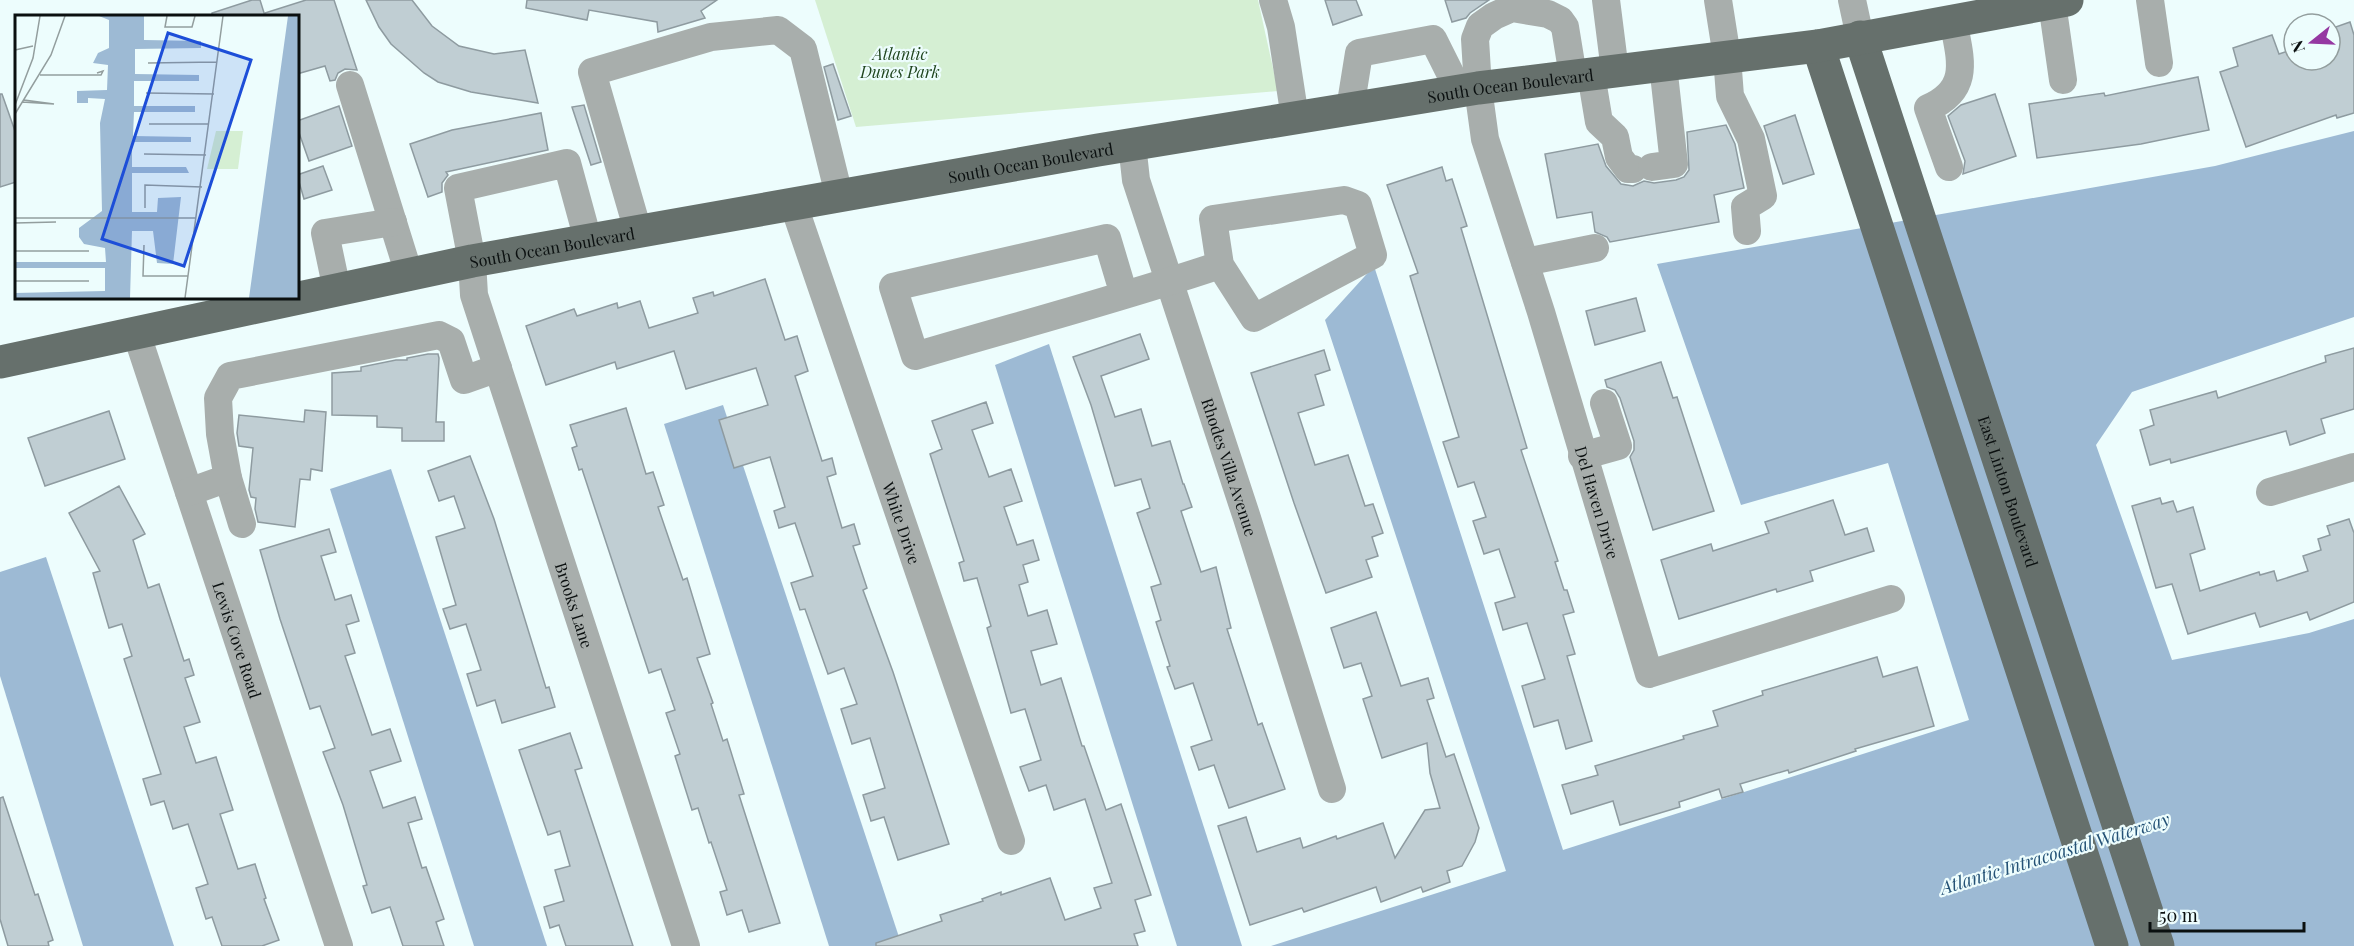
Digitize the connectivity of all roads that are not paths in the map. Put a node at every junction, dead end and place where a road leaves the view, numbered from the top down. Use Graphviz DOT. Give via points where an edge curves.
graph roads {
  1 [pos="1273,0"];
  2 [pos="1606,0"];
  3 [pos="1718,0"];
  4 [pos="1852,0"];
  5 [pos="2150,0"];
  6 [pos="2060,1"];
  7 [pos="1510,4"];
  8 [pos="1953,20"];
  9 [pos="1860,37"];
  10 [pos="1818,46"];
  11 [pos="1727,57"];
  12 [pos="2158,63"];
  13 [pos="1663,65"];
  14 [pos="1593,74"];
  15 [pos="2063,80"];
  16 [pos="350,85"];
  17 [pos="1469,89"];
  18 [pos="1350,109"];
  19 [pos="1295,118"];
  20 [pos="1132,144"];
  21 [pos="1949,167"];
  22 [pos="839,195"];
  23 [pos="792,203"];
  24 [pos="393,222"];
  25 [pos="638,231"];
  26 [pos="1747,231"];
  27 [pos="588,240"];
  28 [pos="1595,248"];
  29 [pos="472,261"];
  30 [pos="1525,262"];
  31 [pos="1220,265"];
  32 [pos="409,274"];
  33 [pos="1169,282"];
  34 [pos="337,290"];
  35 [pos="1124,296"];
  36 [pos="136,332"];
  37 [pos="0,362"];
  38 [pos="498,368"];
  39 [pos="1604,403"];
  40 [pos="1582,456"];
  41 [pos="2354,467"];
  42 [pos="228,478"];
  43 [pos="189,492"];
  44 [pos="2270,492"];
  45 [pos="242,524"];
  46 [pos="1891,598"];
  47 [pos="1332,789"];
  48 [pos="1011,842"];
  49 [pos="339,946"];
  50 [pos="686,946"];
  51 [pos="2112,946"];
  52 [pos="2158,946"];
  1 -- 19 [label="street"];
  2 -- 14 [label="street"];
  3 -- 11 [label="street"];
  4 -- 9 [label="street"];
  5 -- 12 [label="street"];
  6 -- 8 [label="main road, South Ocean Boulevard"];
  6 -- 15 [label="street"];
  7 -- 14 [label="street" via="1560,20"];
  7 -- 17 [label="street, Del Haven Drive" via="1480,26 1474,39"];
  8 -- 9 [label="main road, South Ocean Boulevard"];
  8 -- 21 [label="street" via="1961,69 1958,82 1946,98 1928,108"];
  9 -- 10 [label="main road, South Ocean Boulevard"];
  9 -- 52 [label="main road, East Linton Boulevard"];
  10 -- 11 [label="main road, South Ocean Boulevard"];
  10 -- 51 [label="main road"];
  11 -- 13 [label="main road, South Ocean Boulevard"];
  11 -- 26 [label="street" via="1730,96 1751,139 1763,196 1745,207"];
  13 -- 14 [label="main road, South Ocean Boulevard"];
  13 -- 14 [label="street" via="1674,164 1643,168 1628,169 1619,157 1615,137 1599,122"];
  14 -- 17 [label="main road, South Ocean Boulevard"];
  16 -- 24 [label="street"];
  17 -- 18 [label="main road, South Ocean Boulevard"];
  17 -- 18 [label="street" via="1433,39 1359,53"];
  17 -- 30 [label="street, Del Haven Drive"];
  18 -- 19 [label="main road, South Ocean Boulevard"];
  19 -- 20 [label="main road, South Ocean Boulevard"];
  20 -- 22 [label="main road, South Ocean Boulevard"];
  20 -- 33 [label="street, Rhodes Villa Avenue" via="1136,180"];
  22 -- 23 [label="main road, South Ocean Boulevard"];
  22 -- 25 [label="street" via="803,49 778,30 711,37 592,72"];
  23 -- 25 [label="main road, South Ocean Boulevard"];
  23 -- 48 [label="street, White Drive"];
  24 -- 32 [label="street"];
  24 -- 34 [label="street" via="325,233"];
  25 -- 27 [label="main road, South Ocean Boulevard"];
  27 -- 29 [label="main road, South Ocean Boulevard"];
  27 -- 29 [label="street, Brooks Lane" via="567,163 458,188"];
  28 -- 30 [label="street"];
  29 -- 32 [label="main road, South Ocean Boulevard"];
  29 -- 38 [label="street, Brooks Lane" via="474,295"];
  30 -- 40 [label="street, Del Haven Drive"];
  31 -- 31 [label="street" via="1213,219 1344,200 1358,206 1373,255 1254,318"];
  31 -- 33 [label="street"];
  32 -- 34 [label="main road, South Ocean Boulevard"];
  33 -- 35 [label="street"];
  33 -- 47 [label="street, Rhodes Villa Avenue"];
  34 -- 36 [label="main road, South Ocean Boulevard"];
  35 -- 35 [label="street" via="915,356 893,287 1107,238"];
  36 -- 37 [label="main road, South Ocean Boulevard"];
  36 -- 43 [label="street, Lewis Cove Road"];
  38 -- 42 [label="street" via="464,380 451,341 439,335 230,376 218,398"];
  38 -- 50 [label="street, Brooks Lane"];
  39 -- 40 [label="street" via="1618,446"];
  40 -- 46 [label="street, Del Haven Drive" via="1649,674"];
  41 -- 44 [label="street"];
  42 -- 43 [label="street"];
  42 -- 45 [label="street"];
  43 -- 49 [label="street, Lewis Cove Road"];
}
